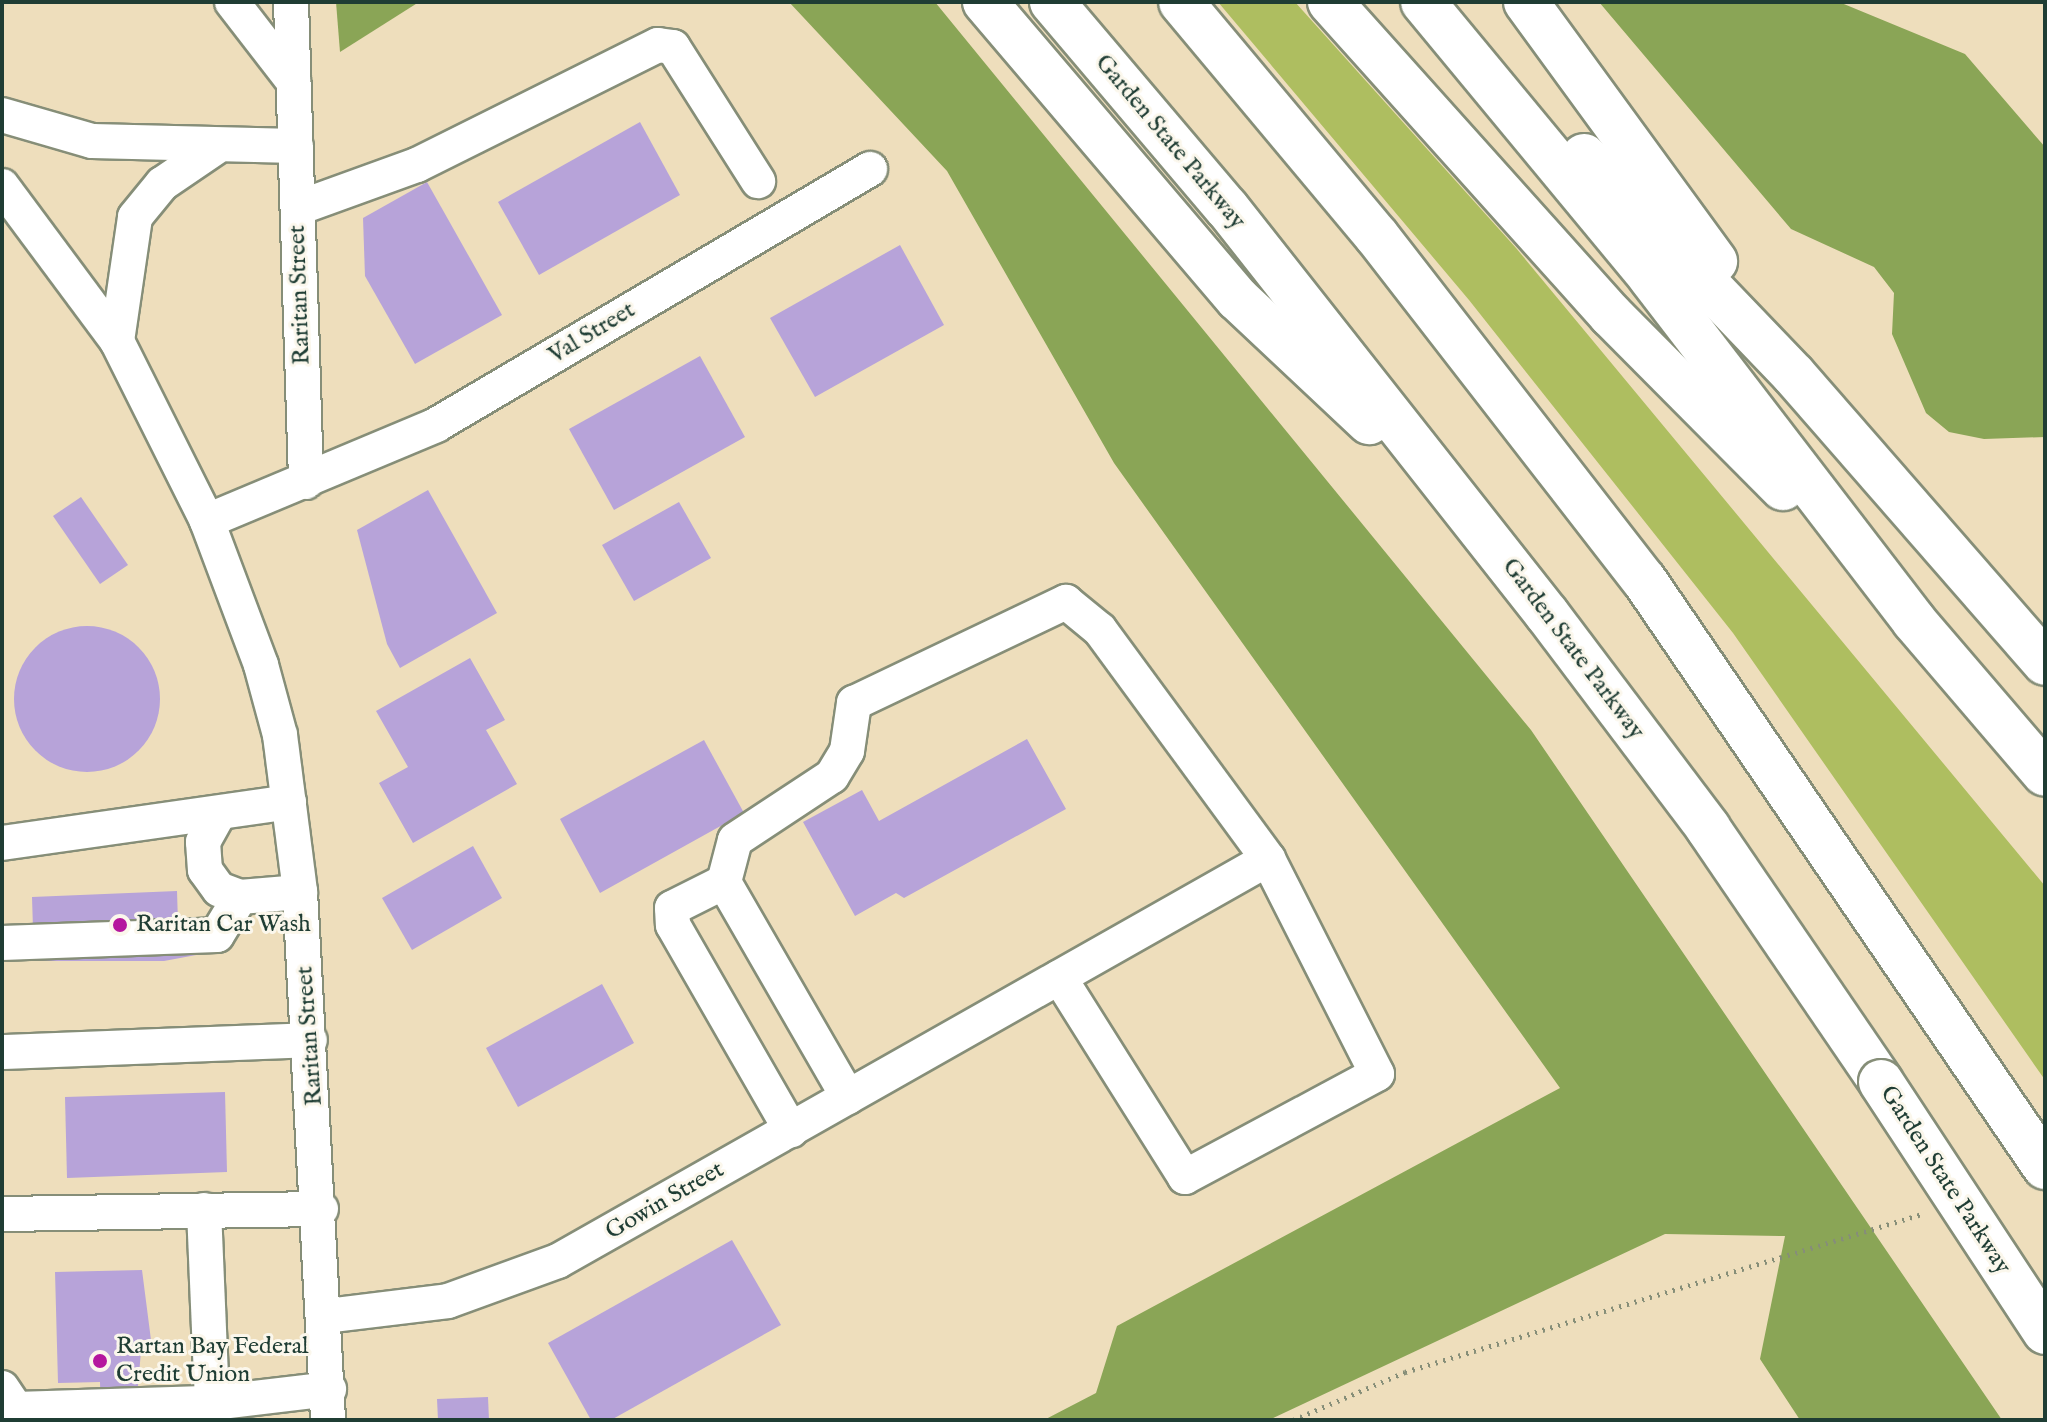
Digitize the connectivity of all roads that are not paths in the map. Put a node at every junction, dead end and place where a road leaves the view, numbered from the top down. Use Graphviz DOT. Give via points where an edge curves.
graph roads {
  1 [pos="232,2"];
  2 [pos="291,2"];
  3 [pos="985,2"];
  4 [pos="1052,2"];
  5 [pos="1181,2"];
  6 [pos="1330,2"];
  7 [pos="1423,2"];
  8 [pos="1437,2"];
  9 [pos="1526,2"];
  10 [pos="293,81"];
  11 [pos="2,115"];
  12 [pos="296,146"];
  13 [pos="215,148"];
  14 [pos="870,169"];
  15 [pos="758,181"];
  16 [pos="2,186"];
  17 [pos="298,208"];
  18 [pos="117,341"];
  19 [pos="1794,375"];
  20 [pos="306,482"];
  21 [pos="207,521"];
  22 [pos="1476,523"];
  23 [pos="1914,621"];
  24 [pos="2045,663"];
  25 [pos="2045,774"];
  26 [pos="289,802"];
  27 [pos="218,815"];
  28 [pos="2,843"];
  29 [pos="1268,859"];
  30 [pos="724,882"];
  31 [pos="300,892"];
  32 [pos="240,897"];
  33 [pos="2,943"];
  34 [pos="1059,977"];
  35 [pos="310,1040"];
  36 [pos="2,1052"];
  37 [pos="848,1097"];
  38 [pos="791,1130"];
  39 [pos="2045,1167"];
  40 [pos="321,1209"];
  41 [pos="204,1210"];
  42 [pos="2,1214"];
  43 [pos="326,1316"];
  44 [pos="2045,1332"];
  45 [pos="328,1404"];
  46 [pos="16,1406"];
  47 [pos="201,1411"];
  1 -- 10 [label="street"];
  2 -- 10 [label="street, Raritan Street"];
  3 -- 22 [label="highway" via="1238,299"];
  4 -- 22 [label="highway, Garden State Parkway"];
  5 -- 39 [label="highway" via="1574,486"];
  6 -- 23 [label="highway" via="1611,315"];
  7 -- 23 [label="highway" via="1651,278"];
  8 -- 19 [label="highway"];
  9 -- 19 [label="highway"];
  10 -- 12 [label="street, Raritan Street"];
  11 -- 13 [label="street" via="92,141"];
  12 -- 13 [label="street"];
  12 -- 17 [label="street, Raritan Street"];
  13 -- 18 [label="street" via="162,184 135,217"];
  14 -- 20 [label="street, Val Street" via="436,425"];
  15 -- 17 [label="street" via="673,47 658,45 417,165"];
  16 -- 18 [label="street, Raritan Street"];
  17 -- 20 [label="street, Raritan Street"];
  18 -- 21 [label="street, Raritan Street"];
  19 -- 24 [label="highway"];
  20 -- 21 [label="street"];
  21 -- 26 [label="street, Raritan Street" via="261,665"];
  22 -- 44 [label="highway, Garden State Parkway, bridge" via="1708,828"];
  23 -- 25 [label="highway"];
  26 -- 27 [label="street"];
  26 -- 31 [label="street, Raritan Street"];
  27 -- 28 [label="street"];
  27 -- 32 [label="street" via="203,842 205,870 219,889"];
  29 -- 30 [label="street" via="1100,630 1066,602 854,703 847,751 832,776 735,840"];
  29 -- 34 [label="street, Gowin Street"];
  29 -- 34 [label="street" via="1377,1074 1345,1097 1185,1177"];
  30 -- 37 [label="street"];
  30 -- 38 [label="street" via="672,908 673,925"];
  31 -- 32 [label="street"];
  31 -- 35 [label="street, Raritan Street"];
  32 -- 33 [label="street" via="217,935"];
  34 -- 37 [label="street, Gowin Street" via="978,1018"];
  35 -- 36 [label="street"];
  35 -- 40 [label="street, Raritan Street"];
  37 -- 38 [label="street, Gowin Street"];
  38 -- 43 [label="street, Gowin Street" via="558,1261 494,1289"];
  40 -- 41 [label="street"];
  40 -- 43 [label="street, Raritan Street"];
  41 -- 42 [label="street"];
  41 -- 47 [label="street"];
  43 -- 45 [label="street, Raritan Street"];
  45 -- 47 [label="street"];
  46 -- 47 [label="street"];
}
